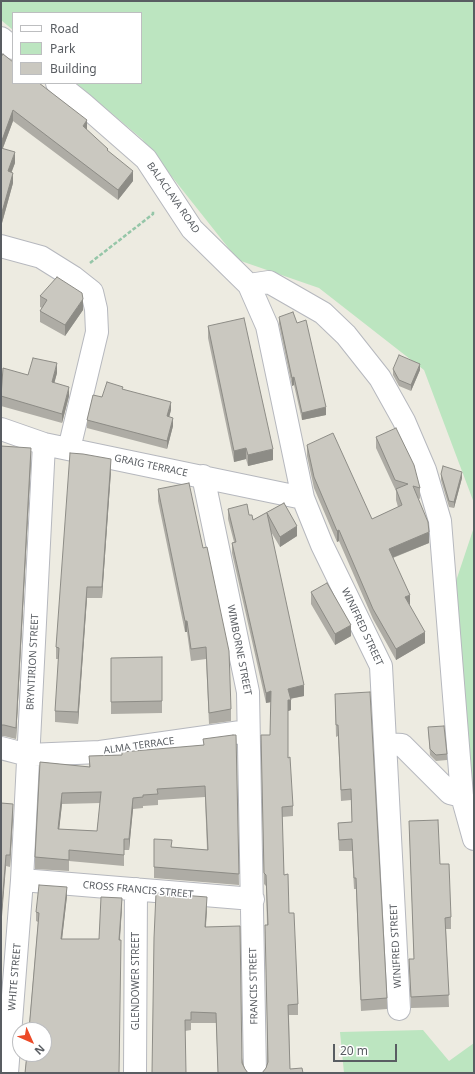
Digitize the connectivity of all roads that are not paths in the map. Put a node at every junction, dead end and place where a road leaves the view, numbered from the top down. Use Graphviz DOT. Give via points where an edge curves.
graph roads {
  1 [pos="1,38"];
  2 [pos="12,47"];
  3 [pos="58,84"];
  4 [pos="1,246"];
  5 [pos="249,285"];
  6 [pos="1,429"];
  7 [pos="44,444"];
  8 [pos="69,449"];
  9 [pos="203,476"];
  10 [pos="303,498"];
  11 [pos="248,731"];
  12 [pos="386,744"];
  13 [pos="1,748"];
  14 [pos="28,755"];
  15 [pos="462,796"];
  16 [pos="474,839"];
  17 [pos="22,880"];
  18 [pos="136,889"];
  19 [pos="253,899"];
  20 [pos="399,1009"];
  21 [pos="7,1073"];
  22 [pos="135,1073"];
  23 [pos="255,1073"];
  1 -- 2 [label="street"];
  3 -- 5 [label="street, BALACLAVA ROAD" via="146,159 192,229"];
  4 -- 8 [label="street" via="41,257 92,292 97,332"];
  5 -- 10 [label="street, WINIFRED STREET" via="268,326"];
  5 -- 15 [label="street" via="269,282 323,313 346,335 380,378 404,421 426,470 440,521"];
  6 -- 7 [label="street, GRAIG TERRACE"];
  7 -- 8 [label="street, GRAIG TERRACE"];
  7 -- 14 [label="street, BRYNTIRION STREET"];
  8 -- 9 [label="street, GRAIG TERRACE"];
  9 -- 10 [label="street, GRAIG TERRACE"];
  9 -- 11 [label="street, WIMBORNE STREET" via="248,692"];
  10 -- 12 [label="street, WINIFRED STREET" via="322,544 382,666"];
  11 -- 14 [label="street, ALMA TERRACE" via="100,752"];
  11 -- 19 [label="street, WIMBORNE STREET"];
  12 -- 15 [label="street" via="402,746 450,793"];
  12 -- 20 [label="street, WINIFRED STREET"];
  13 -- 14 [label="street, ALMA TERRACE"];
  14 -- 17 [label="street, BRYNTIRION STREET"];
  15 -- 16 [label="street"];
  17 -- 18 [label="street, CROSS FRANCIS STREET"];
  17 -- 21 [label="street, WHITE STREET"];
  18 -- 19 [label="street, CROSS FRANCIS STREET"];
  18 -- 22 [label="street, GLENDOWER STREET"];
  19 -- 23 [label="street, FRANCIS STREET"];
}
